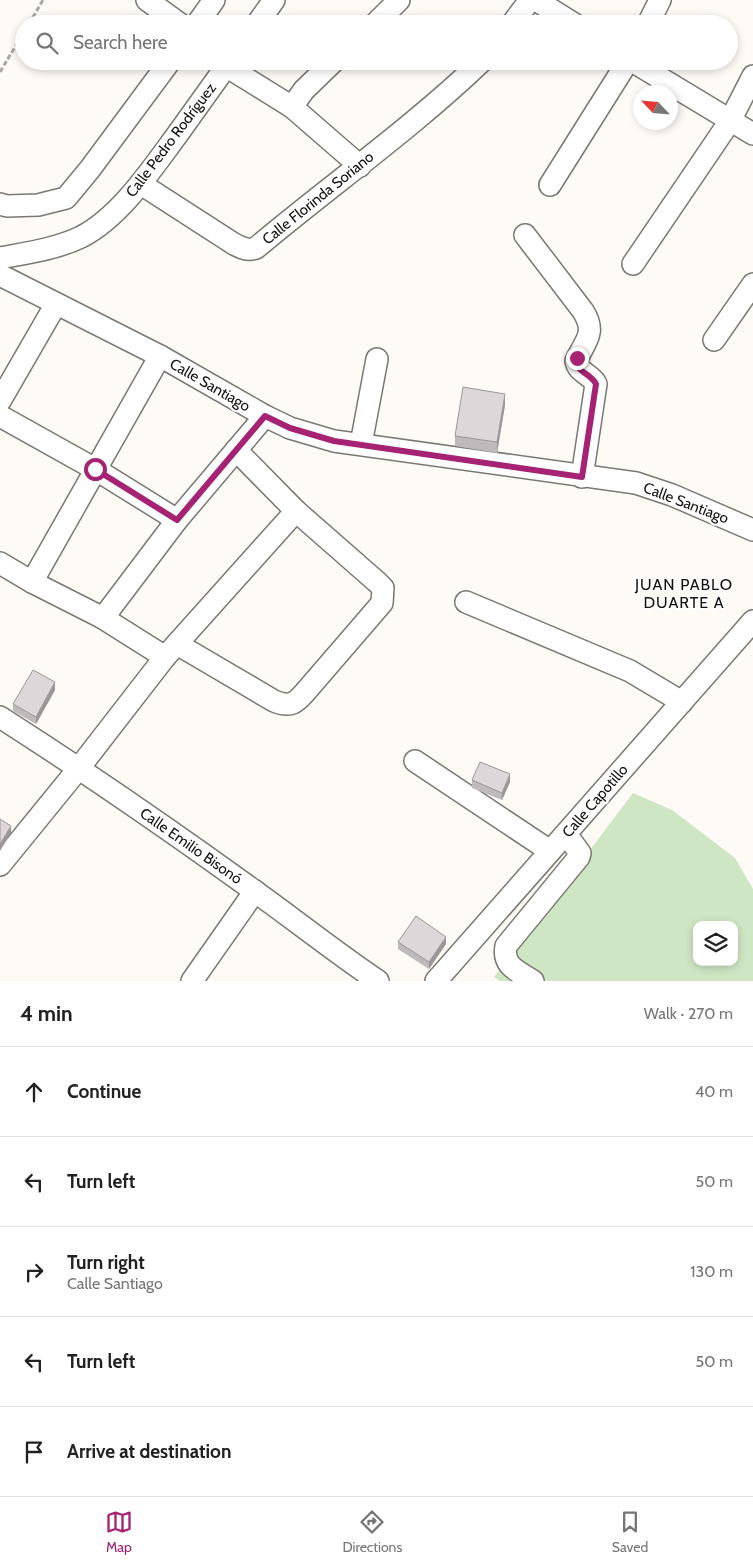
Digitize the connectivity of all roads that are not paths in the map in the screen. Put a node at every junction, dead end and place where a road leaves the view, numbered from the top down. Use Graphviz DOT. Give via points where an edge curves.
graph roads {
  1 [pos="147,0"];
  2 [pos="214,0"];
  3 [pos="274,0"];
  4 [pos="399,0"];
  5 [pos="530,0"];
  6 [pos="536,0"];
  7 [pos="660,0"];
  8 [pos="168,15"];
  9 [pos="203,15"];
  10 [pos="263,15"];
  11 [pos="384,15"];
  12 [pos="519,15"];
  13 [pos="560,15"];
  14 [pos="652,15"];
  15 [pos="163,70"];
  16 [pos="224,70"];
  17 [pos="237,70"];
  18 [pos="325,70"];
  19 [pos="472,70"];
  20 [pos="622,70"];
  21 [pos="647,70"];
  22 [pos="753,76"];
  23 [pos="292,107"];
  24 [pos="730,121"];
  25 [pos="753,134"];
  26 [pos="360,166"];
  27 [pos="142,184"];
  28 [pos="550,185"];
  29 [pos="0,204"];
  30 [pos="525,235"];
  31 [pos="0,258"];
  32 [pos="633,264"];
  33 [pos="0,275"];
  34 [pos="753,284"];
  35 [pos="56,304"];
  36 [pos="714,340"];
  37 [pos="160,356"];
  38 [pos="377,359"];
  39 [pos="0,401"];
  40 [pos="0,416"];
  41 [pos="265,416"];
  42 [pos="361,444"];
  43 [pos="236,450"];
  44 [pos="95,469"];
  45 [pos="582,477"];
  46 [pos="296,511"];
  47 [pos="177,520"];
  48 [pos="753,530"];
  49 [pos="0,563"];
  50 [pos="32,582"];
  51 [pos="466,602"];
  52 [pos="103,618"];
  53 [pos="753,621"];
  54 [pos="171,650"];
  55 [pos="682,702"];
  56 [pos="0,717"];
  57 [pos="416,761"];
  58 [pos="80,768"];
  59 [pos="566,834"];
  60 [pos="550,852"];
  61 [pos="0,864"];
  62 [pos="255,891"];
  63 [pos="192,981"];
  64 [pos="378,981"];
  65 [pos="436,981"];
  66 [pos="533,981"];
  1 -- 8 [label="street"];
  2 -- 9 [label="street"];
  3 -- 10 [label="street"];
  4 -- 11 [label="street"];
  5 -- 12 [label="street"];
  6 -- 13 [label="street"];
  7 -- 14 [label="street"];
  15 -- 29 [label="street" via="66,198 38,206"];
  16 -- 27 [label="street, Calle Pedro Rodríguez"];
  17 -- 23 [label="street"];
  18 -- 23 [label="street"];
  19 -- 26 [label="street, Calle Florinda Soriano"];
  20 -- 28 [label="street"];
  21 -- 24 [label="street"];
  22 -- 24 [label="street"];
  23 -- 26 [label="street"];
  24 -- 25 [label="street"];
  24 -- 32 [label="street"];
  26 -- 27 [label="street, Calle Florinda Soriano" via="251,250 222,237"];
  27 -- 31 [label="street, Calle Pedro Rodríguez" via="100,225 81,237 31,253"];
  30 -- 45 [label="street" via="589,322 589,336 576,361 578,368 596,384"];
  33 -- 35 [label="street, Calle Santiago"];
  34 -- 36 [label="street"];
  35 -- 37 [label="street, Calle Santiago"];
  35 -- 39 [label="street"];
  37 -- 41 [label="street, Calle Santiago"];
  37 -- 44 [label="street"];
  38 -- 42 [label="street"];
  40 -- 44 [label="street"];
  41 -- 42 [label="street, Calle Santiago" via="290,428 334,441"];
  41 -- 43 [label="street"];
  42 -- 45 [label="street, Calle Santiago"];
  43 -- 46 [label="street"];
  43 -- 47 [label="street"];
  44 -- 47 [label="street"];
  44 -- 50 [label="street"];
  45 -- 48 [label="street, Calle Santiago" via="636,483"];
  46 -- 54 [label="street"];
  46 -- 54 [label="street" via="383,588 382,603 307,690 298,700 283,705"];
  47 -- 52 [label="street"];
  49 -- 50 [label="street"];
  50 -- 52 [label="street"];
  51 -- 55 [label="street" via="630,670"];
  52 -- 54 [label="street"];
  53 -- 55 [label="street, Calle Capotillo"];
  54 -- 58 [label="street"];
  55 -- 59 [label="street, Calle Capotillo"];
  56 -- 58 [label="street, Calle Emilio Bisonó"];
  57 -- 60 [label="street"];
  58 -- 61 [label="street"];
  58 -- 62 [label="street, Calle Emilio Bisonó"];
  59 -- 60 [label="street, Calle Capotillo"];
  59 -- 66 [label="street" via="580,852 579,857 506,946 504,956 508,962"];
  60 -- 65 [label="street, Calle Capotillo"];
  62 -- 63 [label="street"];
  62 -- 64 [label="street, Calle Emilio Bisonó"];
}
